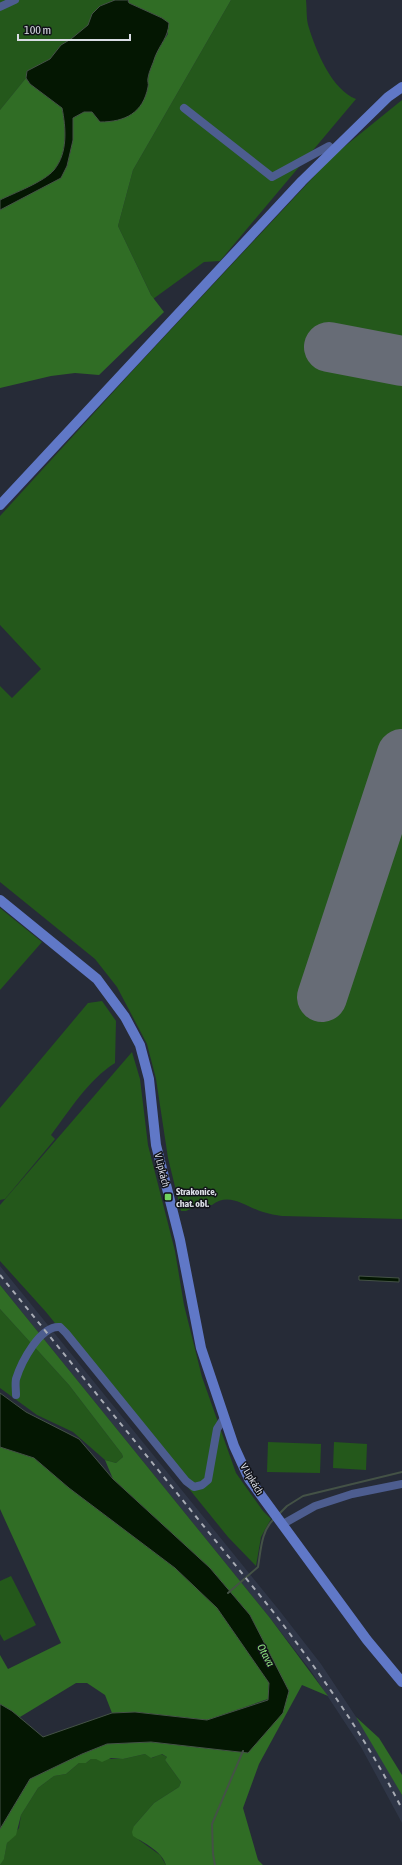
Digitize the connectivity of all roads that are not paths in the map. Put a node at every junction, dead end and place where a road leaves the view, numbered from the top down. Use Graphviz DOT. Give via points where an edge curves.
graph roads {
  1 [pos="15,0"];
  2 [pos="0,7"];
  3 [pos="402,87"];
  4 [pos="184,108"];
  5 [pos="333,150"];
  6 [pos="0,505"];
  7 [pos="0,900"];
  8 [pos="16,1395"];
  9 [pos="224,1418"];
  10 [pos="402,1484"];
  11 [pos="283,1524"];
  12 [pos="402,1682"];
  1 -- 2 [label="street"];
  3 -- 5 [label="street" via="388,97"];
  4 -- 5 [label="street" via="272,177 329,146"];
  5 -- 6 [label="street"];
  7 -- 9 [label="street, V Lipkách" via="97,979 125,1017 140,1045 149,1079 156,1145 180,1240 201,1348"];
  8 -- 9 [label="street" via="16,1380 34,1342 52,1328 60,1327 186,1481 194,1486 202,1486 208,1480 216,1429"];
  9 -- 11 [label="street, V Lipkách" via="249,1479"];
  10 -- 11 [label="street" via="352,1494 315,1506"];
  11 -- 12 [label="street, V Lipkách" via="367,1640"];
}
